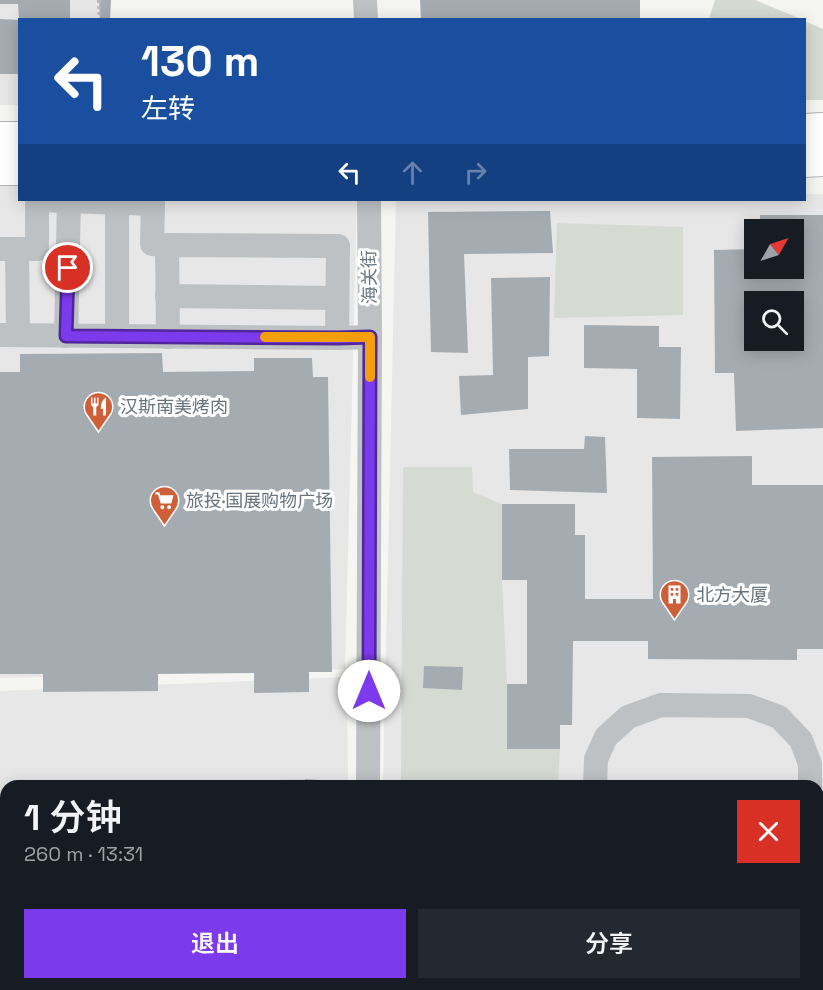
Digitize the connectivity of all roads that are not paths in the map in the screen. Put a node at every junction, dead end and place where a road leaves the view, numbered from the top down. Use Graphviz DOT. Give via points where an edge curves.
graph roads {
  1 [pos="365,0"];
  2 [pos="366,18"];
  3 [pos="823,129"];
  4 [pos="806,130"];
  5 [pos="0,138"];
  6 [pos="18,138"];
  7 [pos="806,160"];
  8 [pos="823,160"];
  9 [pos="0,169"];
  10 [pos="18,169"];
  11 [pos="37,201"];
  12 [pos="93,201"];
  13 [pos="369,201"];
  14 [pos="166,245"];
  15 [pos="8,249"];
  16 [pos="9,292"];
  17 [pos="167,296"];
  18 [pos="338,298"];
  19 [pos="9,335"];
  20 [pos="66,336"];
  21 [pos="117,336"];
  22 [pos="168,336"];
  23 [pos="370,337"];
  24 [pos="338,338"];
  25 [pos="368,780"];
  26 [pos="595,780"];
  27 [pos="810,780"];
  1 -- 2 [label="street"];
  3 -- 4 [label="main road"];
  5 -- 6 [label="main road"];
  7 -- 8 [label="main road"];
  9 -- 10 [label="main road"];
  11 -- 15 [label="street" via="38,249"];
  12 -- 14 [label="street" via="153,204 152,244"];
  12 -- 20 [label="street"];
  12 -- 21 [label="street"];
  13 -- 23 [label="street, 海关街"];
  14 -- 17 [label="street"];
  14 -- 18 [label="street" via="338,246"];
  15 -- 16 [label="street"];
  16 -- 19 [label="street"];
  17 -- 18 [label="street"];
  17 -- 22 [label="street"];
  18 -- 24 [label="street"];
  19 -- 20 [label="street"];
  20 -- 21 [label="street"];
  21 -- 22 [label="street"];
  22 -- 24 [label="street"];
  23 -- 24 [label="street"];
  23 -- 25 [label="street, 海关街"];
  26 -- 27 [label="street" via="596,759 606,737 628,717 661,705 749,706 779,717 801,740 810,764"];
}
